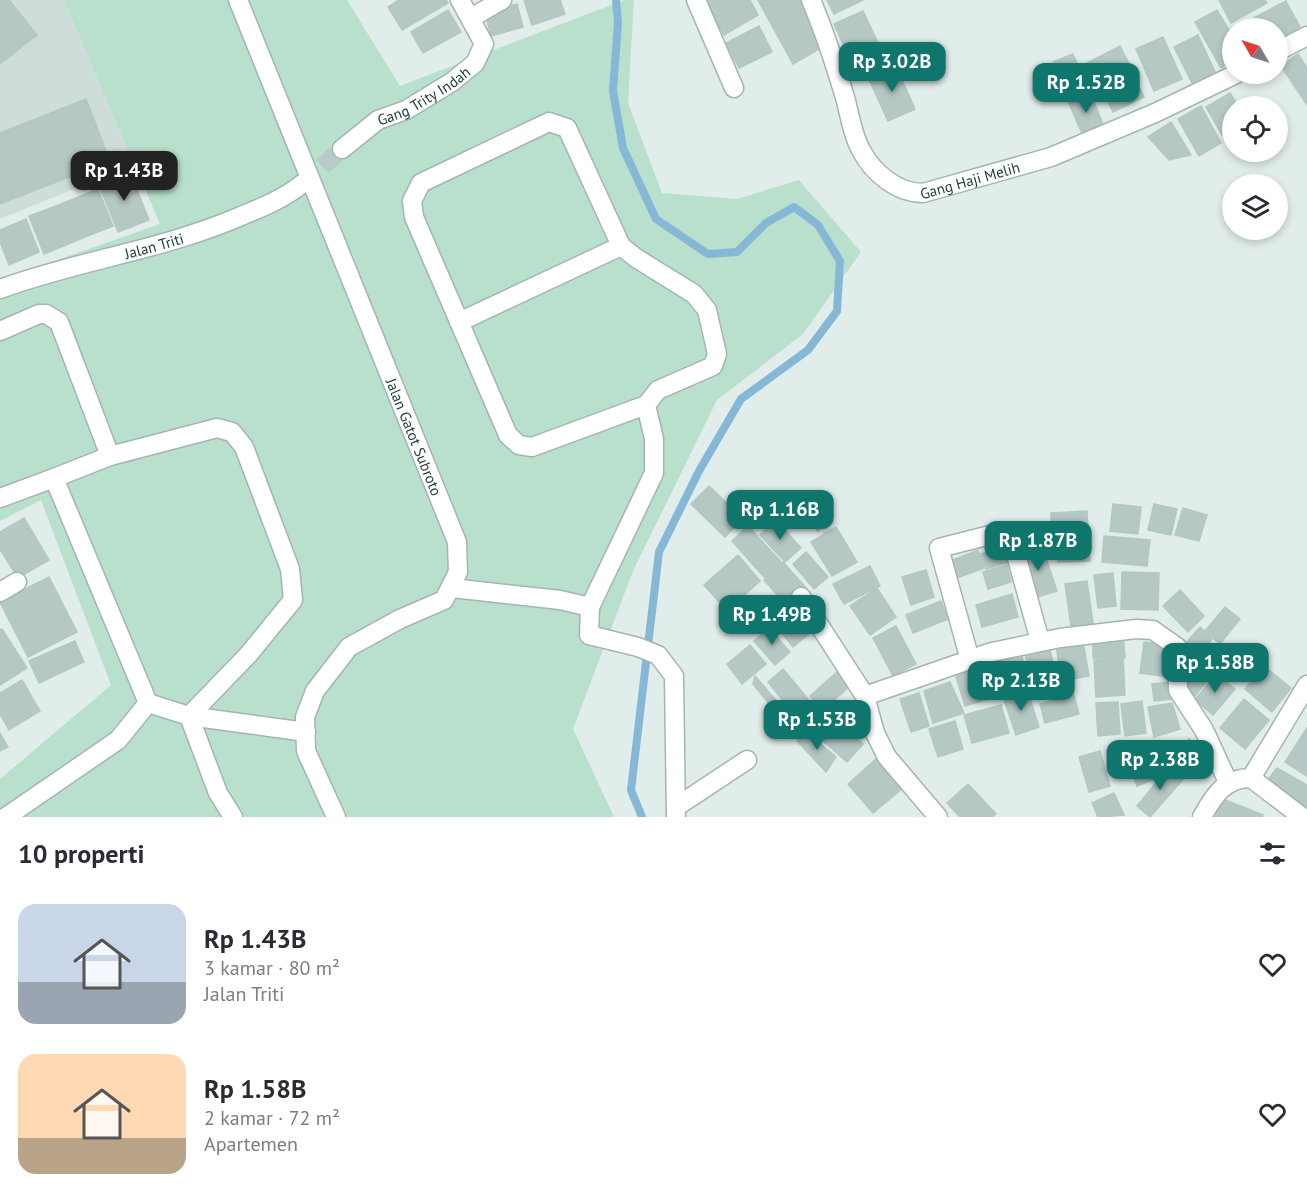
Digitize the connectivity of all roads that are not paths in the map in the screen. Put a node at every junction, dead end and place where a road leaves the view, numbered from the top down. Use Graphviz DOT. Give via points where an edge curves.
graph roads {
  1 [pos="238,0"];
  2 [pos="459,0"];
  3 [pos="502,0"];
  4 [pos="696,0"];
  5 [pos="811,0"];
  6 [pos="471,18"];
  7 [pos="1307,36"];
  8 [pos="1288,46"];
  9 [pos="1222,81"];
  10 [pos="734,88"];
  11 [pos="342,149"];
  12 [pos="302,184"];
  13 [pos="621,246"];
  14 [pos="0,289"];
  15 [pos="459,322"];
  16 [pos="0,331"];
  17 [pos="646,405"];
  18 [pos="110,456"];
  19 [pos="54,478"];
  20 [pos="0,498"];
  21 [pos="17,582"];
  22 [pos="452,588"];
  23 [pos="0,592"];
  24 [pos="801,597"];
  25 [pos="591,607"];
  26 [pos="1040,641"];
  27 [pos="970,660"];
  28 [pos="1307,685"];
  29 [pos="865,696"];
  30 [pos="148,703"];
  31 [pos="189,716"];
  32 [pos="306,732"];
  33 [pos="747,760"];
  34 [pos="1251,778"];
  35 [pos="1228,782"];
  36 [pos="676,812"];
  37 [pos="6,817"];
  38 [pos="233,817"];
  39 [pos="336,817"];
  40 [pos="938,817"];
  41 [pos="1202,817"];
  42 [pos="1302,817"];
  1 -- 22 [label="street, Jalan Gatot Subroto" via="458,542 458,572"];
  2 -- 6 [label="street, Gang Trity Indah"];
  3 -- 6 [label="street"];
  4 -- 10 [label="street"];
  5 -- 9 [label="street, Gang Haji Melih" via="826,36 860,149 897,188 909,193 923,194 1051,158"];
  6 -- 11 [label="street, Gang Trity Indah" via="484,44 475,63 430,96 378,120"];
  7 -- 8 [label="street"];
  12 -- 14 [label="street, Jalan Triti" via="288,195 198,234"];
  13 -- 15 [label="street"];
  13 -- 15 [label="street" via="567,128 549,122 421,183 412,201 414,217"];
  13 -- 17 [label="street" via="694,294 707,310 717,354 713,366 658,390"];
  15 -- 17 [label="street" via="508,435 519,445 532,447"];
  16 -- 18 [label="street" via="39,314 58,322"];
  17 -- 25 [label="street" via="654,439 654,473"];
  18 -- 19 [label="street"];
  18 -- 31 [label="street" via="217,428 232,432 244,447 290,569 293,600 248,656"];
  19 -- 20 [label="street"];
  19 -- 30 [label="street"];
  21 -- 23 [label="street"];
  22 -- 25 [label="street"];
  22 -- 32 [label="street" via="444,600 349,647 315,691 305,717"];
  24 -- 29 [label="street"];
  25 -- 36 [label="street" via="589,635 658,655 674,676"];
  26 -- 27 [label="street"];
  26 -- 27 [label="street" via="1011,537 1002,532 939,548"];
  26 -- 35 [label="street" via="1136,628 1153,630 1177,646 1178,690"];
  27 -- 29 [label="street"];
  28 -- 34 [label="street"];
  29 -- 40 [label="street" via="884,752"];
  30 -- 31 [label="street"];
  30 -- 37 [label="street" via="118,740"];
  31 -- 32 [label="street"];
  31 -- 38 [label="street" via="218,793"];
  32 -- 39 [label="street" via="306,751"];
  33 -- 36 [label="street"];
  34 -- 35 [label="street"];
  34 -- 42 [label="street"];
  35 -- 41 [label="street"];
}
